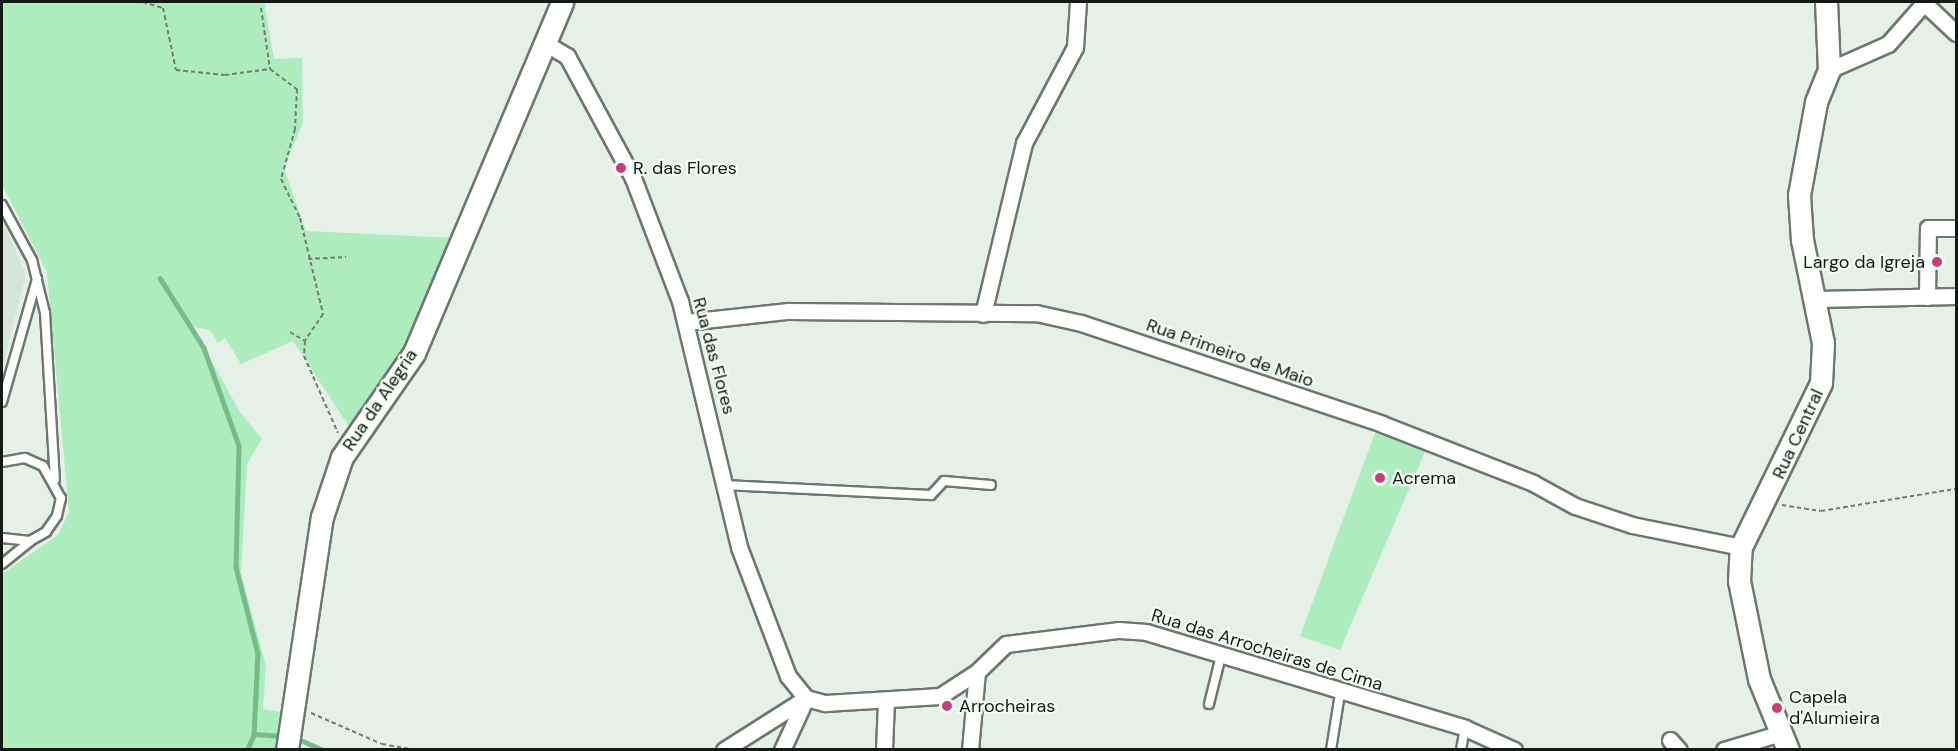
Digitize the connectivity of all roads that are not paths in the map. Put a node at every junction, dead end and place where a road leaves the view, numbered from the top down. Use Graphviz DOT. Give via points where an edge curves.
graph roads {
  1 [pos="562,2"];
  2 [pos="1078,2"];
  3 [pos="1826,2"];
  4 [pos="1925,2"];
  5 [pos="1956,33"];
  6 [pos="545,43"];
  7 [pos="1829,70"];
  8 [pos="2,205"];
  9 [pos="1956,228"];
  10 [pos="37,278"];
  11 [pos="1956,296"];
  12 [pos="1927,297"];
  13 [pos="1817,299"];
  14 [pos="983,314"];
  15 [pos="686,322"];
  16 [pos="2,402"];
  17 [pos="2,462"];
  18 [pos="55,480"];
  19 [pos="724,485"];
  20 [pos="991,485"];
  21 [pos="2,538"];
  22 [pos="30,541"];
  23 [pos="1741,547"];
  24 [pos="2,564"];
  25 [pos="1221,656"];
  26 [pos="977,672"];
  27 [pos="1340,694"];
  28 [pos="806,698"];
  29 [pos="886,700"];
  30 [pos="1209,704"];
  31 [pos="1465,728"];
  32 [pos="1784,741"];
  33 [pos="287,750"];
  34 [pos="724,750"];
  35 [pos="782,750"];
  36 [pos="884,750"];
  37 [pos="969,750"];
  38 [pos="1331,750"];
  39 [pos="1461,750"];
  40 [pos="1514,750"];
  41 [pos="1724,750"];
  1 -- 6 [label="street, Rua da Alegria"];
  2 -- 14 [label="street" via="1075,47 1024,143"];
  3 -- 7 [label="street, Rua Central"];
  4 -- 5 [label="street"];
  4 -- 7 [label="street" via="1888,44"];
  6 -- 15 [label="street, Rua das Flores" via="567,56 621,151"];
  6 -- 33 [label="street, Rua da Alegria" via="414,353 346,449 322,517"];
  7 -- 13 [label="street, Rua Central" via="1816,102 1799,195 1802,240"];
  8 -- 10 [label="lane"];
  9 -- 12 [label="street" via="1928,228"];
  10 -- 16 [label="lane"];
  10 -- 18 [label="lane" via="55,424"];
  11 -- 12 [label="street"];
  12 -- 13 [label="street"];
  13 -- 23 [label="street, Rua Central" via="1821,383"];
  14 -- 15 [label="street, Rua Primeiro de Maio" via="788,312"];
  14 -- 23 [label="street, Rua Primeiro de Maio" via="1036,313 1081,323 1382,424 1533,483 1575,506 1632,525"];
  15 -- 19 [label="street, Rua das Flores"];
  17 -- 18 [label="lane" via="25,458 43,466"];
  18 -- 22 [label="lane" via="61,498 57,516 46,532"];
  19 -- 20 [label="lane" via="930,495 944,481"];
  19 -- 28 [label="street, Rua das Flores" via="739,547 770,634 788,676"];
  21 -- 22 [label="lane"];
  22 -- 24 [label="lane"];
  23 -- 32 [label="street, Rua Central" via="1739,581 1757,668"];
  25 -- 26 [label="street, Rua das Arrocheiras de Cima" via="1119,630 1006,644"];
  25 -- 27 [label="street, Rua das Arrocheiras de Cima"];
  25 -- 30 [label="lane"];
  26 -- 29 [label="street, Rua das Arrocheiras de Cima" via="940,696"];
  26 -- 37 [label="street"];
  27 -- 31 [label="street, Rua das Arrocheiras de Cima"];
  27 -- 38 [label="lane"];
  28 -- 29 [label="street, Rua das Arrocheiras de Cima" via="825,703"];
  28 -- 34 [label="street"];
  28 -- 35 [label="street"];
  29 -- 36 [label="street"];
  31 -- 39 [label="lane"];
  31 -- 40 [label="street, Rua das Arrocheiras de Cima"];
  32 -- 41 [label="street"];
}
